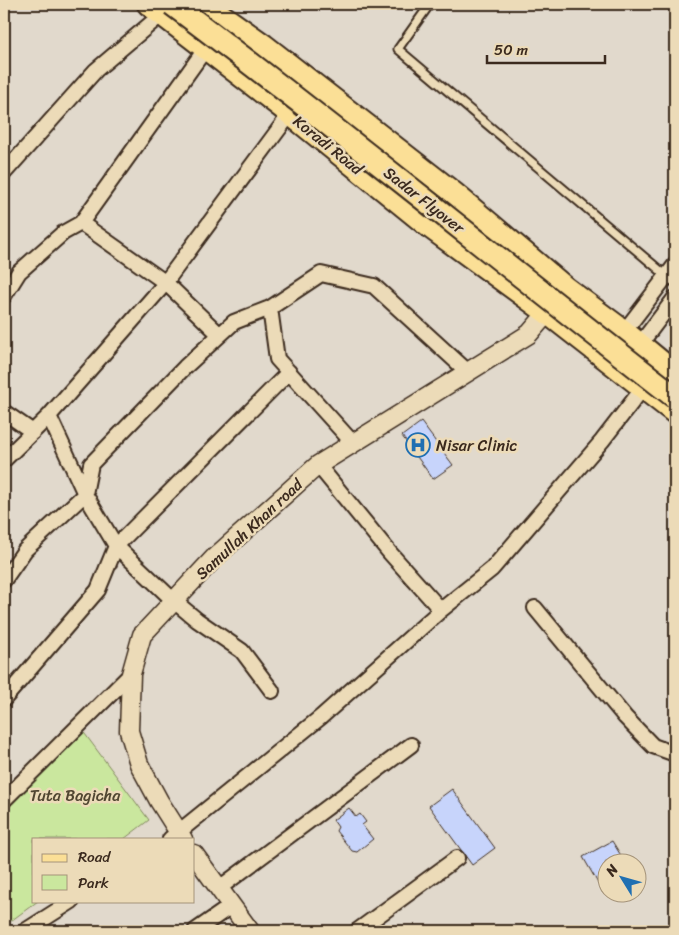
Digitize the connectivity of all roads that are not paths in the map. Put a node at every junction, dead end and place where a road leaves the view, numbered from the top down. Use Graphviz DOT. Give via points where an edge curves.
graph roads {
  1 [pos="187,4"];
  2 [pos="197,4"];
  3 [pos="206,4"];
  4 [pos="430,4"];
  5 [pos="160,7"];
  6 [pos="188,34"];
  7 [pos="206,48"];
  8 [pos="290,114"];
  9 [pos="4,173"];
  10 [pos="80,223"];
  11 [pos="672,274"];
  12 [pos="166,283"];
  13 [pos="4,296"];
  14 [pos="675,298"];
  15 [pos="270,308"];
  16 [pos="546,313"];
  17 [pos="220,334"];
  18 [pos="632,338"];
  19 [pos="612,363"];
  20 [pos="288,372"];
  21 [pos="468,372"];
  22 [pos="675,373"];
  23 [pos="675,384"];
  24 [pos="643,388"];
  25 [pos="675,397"];
  26 [pos="4,412"];
  27 [pos="675,413"];
  28 [pos="49,416"];
  29 [pos="32,432"];
  30 [pos="353,443"];
  31 [pos="4,460"];
  32 [pos="318,465"];
  33 [pos="84,494"];
  34 [pos="116,546"];
  35 [pos="4,580"];
  36 [pos="174,601"];
  37 [pos="535,608"];
  38 [pos="441,610"];
  39 [pos="130,674"];
  40 [pos="272,691"];
  41 [pos="4,699"];
  42 [pos="411,745"];
  43 [pos="675,754"];
  44 [pos="4,800"];
  45 [pos="177,837"];
  46 [pos="195,855"];
  47 [pos="457,858"];
  48 [pos="218,889"];
  49 [pos="70,902"];
  50 [pos="231,906"];
  51 [pos="25,931"];
  52 [pos="195,931"];
  53 [pos="250,931"];
  54 [pos="357,931"];
  1 -- 23 [label="highway, Sadar Flyover" via="324,107"];
  2 -- 6 [label="street"];
  3 -- 18 [label="main road" via="264,45 454,193 566,288"];
  4 -- 11 [label="lane" via="398,49"];
  5 -- 6 [label="main road, Koradi Road"];
  5 -- 9 [label="street" via="96,70"];
  5 -- 25 [label="highway, Sadar Flyover, bridge" via="274,81"];
  6 -- 7 [label="main road, Koradi Road"];
  7 -- 8 [label="main road, Koradi Road"];
  7 -- 10 [label="street"];
  8 -- 12 [label="street"];
  8 -- 16 [label="main road, Koradi Road" via="428,226"];
  10 -- 12 [label="street"];
  10 -- 13 [label="street" via="63,233 19,272"];
  11 -- 18 [label="street"];
  12 -- 17 [label="street"];
  12 -- 28 [label="street"];
  14 -- 18 [label="street"];
  15 -- 17 [label="street" via="234,322"];
  15 -- 20 [label="street" via="277,359"];
  15 -- 21 [label="street" via="321,274 374,286"];
  16 -- 19 [label="main road, Koradi Road"];
  16 -- 21 [label="street, Samullah Khan road" via="529,334"];
  17 -- 33 [label="street" via="91,464"];
  18 -- 19 [label="street"];
  18 -- 19 [label="street"];
  18 -- 22 [label="main road"];
  19 -- 24 [label="main road, Koradi Road"];
  20 -- 30 [label="street"];
  20 -- 34 [label="street"];
  21 -- 30 [label="street, Samullah Khan road"];
  24 -- 27 [label="main road, Koradi Road"];
  24 -- 38 [label="street" via="492,569"];
  26 -- 29 [label="street"];
  28 -- 29 [label="street"];
  28 -- 33 [label="street"];
  29 -- 31 [label="street"];
  30 -- 32 [label="street, Samullah Khan road"];
  32 -- 36 [label="street, Samullah Khan road" via="214,557"];
  32 -- 38 [label="street"];
  33 -- 34 [label="street"];
  33 -- 35 [label="street" via="26,550"];
  34 -- 36 [label="street"];
  34 -- 41 [label="street" via="98,590"];
  36 -- 39 [label="street, Samullah Khan road" via="142,635"];
  36 -- 40 [label="street" via="242,651"];
  37 -- 43 [label="street" via="625,717 653,746"];
  38 -- 45 [label="street" via="321,717"];
  39 -- 44 [label="street"];
  39 -- 45 [label="street, Samullah Khan road" via="129,732 139,764"];
  42 -- 48 [label="street"];
  46 -- 48 [label="street"];
  47 -- 54 [label="street"];
  48 -- 50 [label="street"];
  49 -- 51 [label="street"];
  50 -- 52 [label="street"];
  50 -- 53 [label="street"];
}
